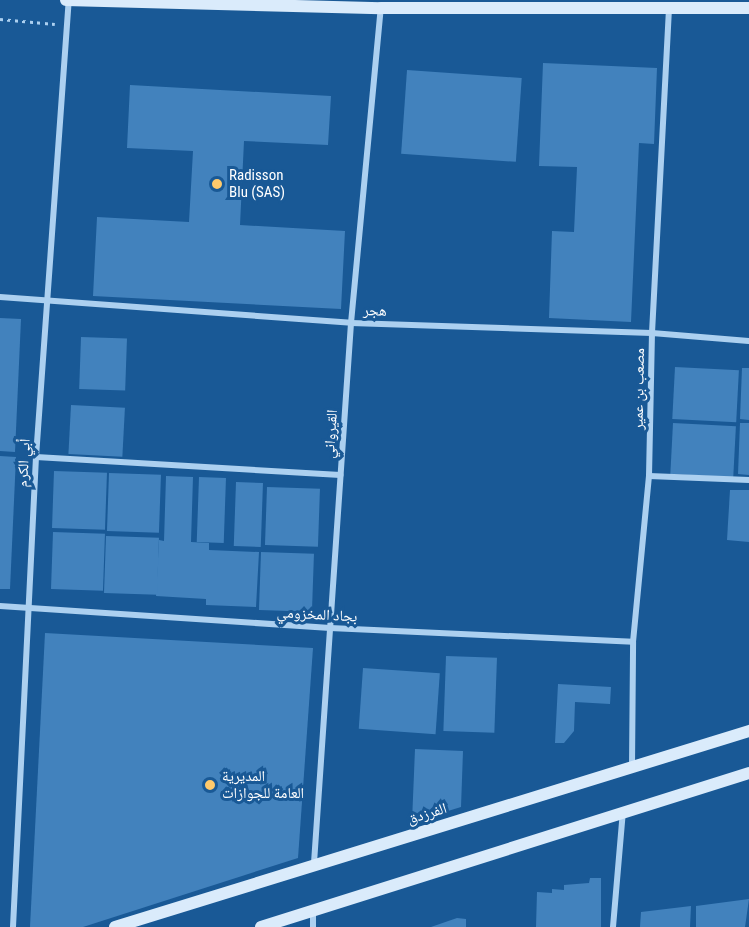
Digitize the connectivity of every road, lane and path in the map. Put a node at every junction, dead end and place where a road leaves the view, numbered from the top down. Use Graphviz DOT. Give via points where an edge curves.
graph roads {
  1 [pos="68,0"];
  2 [pos="381,8"];
  3 [pos="749,8"];
  4 [pos="669,10"];
  5 [pos="0,20"];
  6 [pos="67,26"];
  7 [pos="0,297"];
  8 [pos="45,300"];
  9 [pos="351,323"];
  10 [pos="652,333"];
  11 [pos="749,341"];
  12 [pos="36,457"];
  13 [pos="339,475"];
  14 [pos="649,476"];
  15 [pos="749,480"];
  16 [pos="0,606"];
  17 [pos="30,608"];
  18 [pos="330,628"];
  19 [pos="633,642"];
  20 [pos="749,731"];
  21 [pos="632,768"];
  22 [pos="749,773"];
  23 [pos="623,811"];
  24 [pos="314,863"];
  25 [pos="313,909"];
  26 [pos="13,927"];
  27 [pos="115,927"];
  28 [pos="261,927"];
  29 [pos="313,927"];
  30 [pos="613,927"];
  1 -- 2 [label="street"];
  1 -- 6 [label="street, أبي الكرم"];
  2 -- 4 [label="street"];
  2 -- 9 [label="street, القيرواني"];
  3 -- 4 [label="street"];
  4 -- 10 [label="street, مصعب بن عمير"];
  5 -- 6 [label="path"];
  6 -- 8 [label="street, أبي الكرم"];
  7 -- 8 [label="street, هجر"];
  8 -- 9 [label="street, هجر"];
  8 -- 12 [label="street, أبي الكرم"];
  9 -- 10 [label="street, هجر"];
  9 -- 13 [label="street, القيرواني"];
  10 -- 11 [label="street, هجر"];
  10 -- 14 [label="street, مصعب بن عمير"];
  12 -- 13 [label="street"];
  12 -- 17 [label="street, أبي الكرم"];
  13 -- 18 [label="street, القيرواني"];
  14 -- 15 [label="street"];
  14 -- 19 [label="street, مصعب بن عمير"];
  16 -- 17 [label="street, بجاد المخزومي"];
  17 -- 18 [label="street, بجاد المخزومي"];
  17 -- 26 [label="street, أبي الكرم"];
  18 -- 19 [label="street, بجاد المخزومي"];
  18 -- 24 [label="street, القيرواني"];
  19 -- 21 [label="street, مصعب بن عمير"];
  20 -- 21 [label="street, الفرزدق"];
  21 -- 24 [label="street, الفرزدق"];
  22 -- 23 [label="street"];
  23 -- 25 [label="street"];
  23 -- 30 [label="street"];
  24 -- 27 [label="street, الفرزدق"];
  25 -- 28 [label="street"];
  25 -- 29 [label="street"];
}
